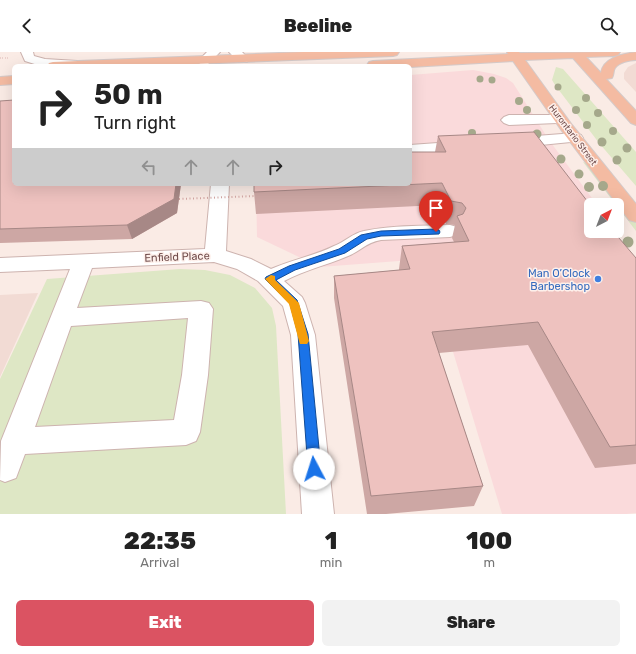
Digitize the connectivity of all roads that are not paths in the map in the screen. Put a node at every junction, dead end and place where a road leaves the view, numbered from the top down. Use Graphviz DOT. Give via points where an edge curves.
graph roads {
  1 [pos="27,52"];
  2 [pos="214,52"];
  3 [pos="393,52"];
  4 [pos="614,52"];
  5 [pos="575,53"];
  6 [pos="239,55"];
  7 [pos="515,55"];
  8 [pos="636,56"];
  9 [pos="204,60"];
  10 [pos="60,64"];
  11 [pos="102,64"];
  12 [pos="405,64"];
  13 [pos="412,68"];
  14 [pos="0,80"];
  15 [pos="12,80"];
  16 [pos="636,104"];
  17 [pos="509,120"];
  18 [pos="636,120"];
  19 [pos="566,128"];
  20 [pos="412,150"];
  21 [pos="220,186"];
  22 [pos="636,216"];
  23 [pos="450,232"];
  24 [pos="215,256"];
  25 [pos="84,261"];
  26 [pos="0,265"];
  27 [pos="269,279"];
  28 [pos="64,318"];
  29 [pos="15,441"];
  30 [pos="5,468"];
  31 [pos="318,514"];
  1 -- 10 [label="street" via="29,58 44,63"];
  2 -- 9 [label="street"];
  3 -- 6 [label="main road"];
  4 -- 5 [label="main road"];
  5 -- 7 [label="main road"];
  5 -- 18 [label="main road"];
  6 -- 9 [label="main road"];
  7 -- 12 [label="main road"];
  7 -- 19 [label="main road, Hurontario Street"];
  8 -- 16 [label="main road" via="614,62 608,68 607,74"];
  9 -- 11 [label="main road"];
  13 -- 19 [label="main road" via="462,66 508,72 525,80 534,88"];
  14 -- 15 [label="main road"];
  17 -- 19 [label="street"];
  19 -- 20 [label="street" via="489,144"];
  19 -- 22 [label="main road, Hurontario Street"];
  21 -- 24 [label="street"];
  23 -- 27 [label="street" via="381,234 364,237 342,251 292,268"];
  24 -- 25 [label="street, Enfield Place"];
  24 -- 27 [label="street, Enfield Place" via="244,264"];
  25 -- 26 [label="street, Enfield Place"];
  25 -- 28 [label="street"];
  27 -- 31 [label="street, Enfield Place" via="294,303 303,334"];
  28 -- 29 [label="street"];
  28 -- 29 [label="street" via="201,309 186,432"];
  29 -- 30 [label="street"];
}
